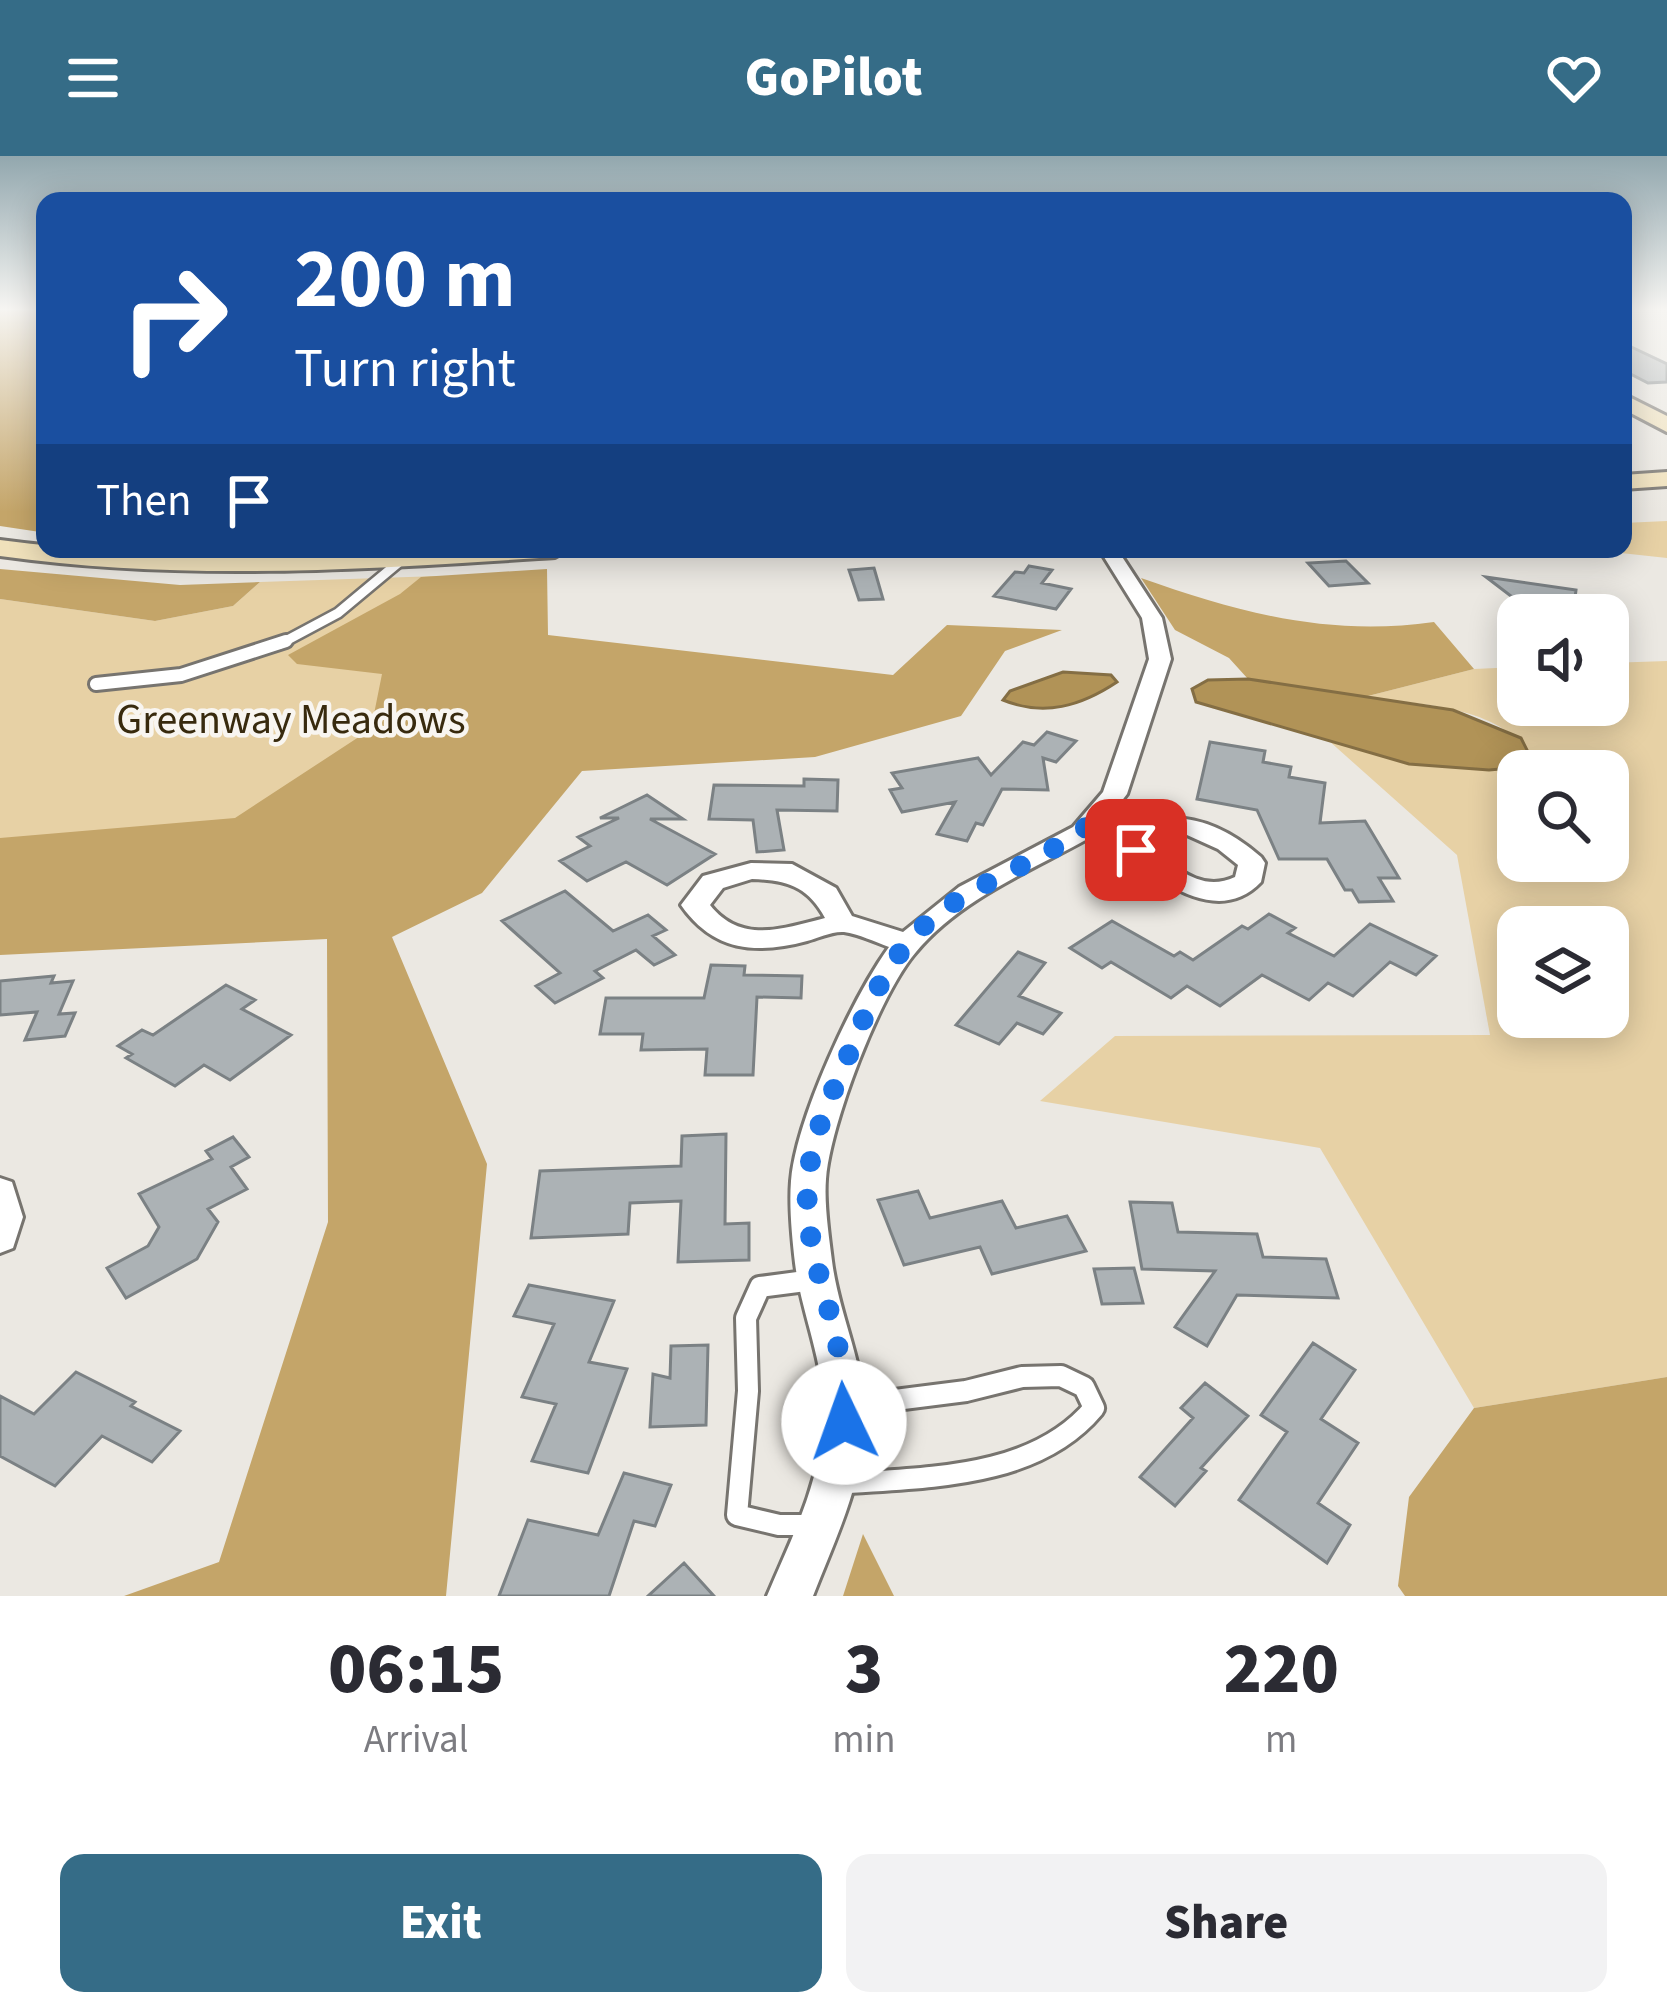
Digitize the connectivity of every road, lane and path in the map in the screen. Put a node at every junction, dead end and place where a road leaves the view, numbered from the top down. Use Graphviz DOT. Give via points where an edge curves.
graph roads {
  1 [pos="1632,405"];
  2 [pos="1667,424"];
  3 [pos="0,548"];
  4 [pos="36,552"];
  5 [pos="80,558"];
  6 [pos="419,558"];
  7 [pos="1114,558"];
  8 [pos="404,559"];
  9 [pos="96,684"];
  10 [pos="1101,815"];
  11 [pos="1142,831"];
  12 [pos="841,922"];
  13 [pos="907,943"];
  14 [pos="0,1192"];
  15 [pos="0,1238"];
  16 [pos="818,1279"];
  17 [pos="842,1406"];
  18 [pos="836,1484"];
  19 [pos="818,1525"];
  20 [pos="790,1596"];
  1 -- 2 [label="street"];
  3 -- 4 [label="street"];
  5 -- 8 [label="street" via="215,566"];
  6 -- 8 [label="street"];
  7 -- 10 [label="street" via="1152,618 1160,658"];
  8 -- 9 [label="lane" via="350,608 275,646 211,669"];
  10 -- 11 [label="street"];
  10 -- 13 [label="street" via="969,892"];
  12 -- 13 [label="street"];
  13 -- 16 [label="street" via="875,988 814,1143 808,1183"];
  14 -- 15 [label="street"];
  16 -- 17 [label="street" via="840,1359"];
  16 -- 19 [label="lane" via="760,1288 746,1318 736,1515"];
  17 -- 18 [label="street"];
  17 -- 18 [label="lane" via="1060,1376 1084,1387 1094,1408 1085,1425 1044,1451"];
  18 -- 19 [label="street"];
  19 -- 20 [label="street"];
}
